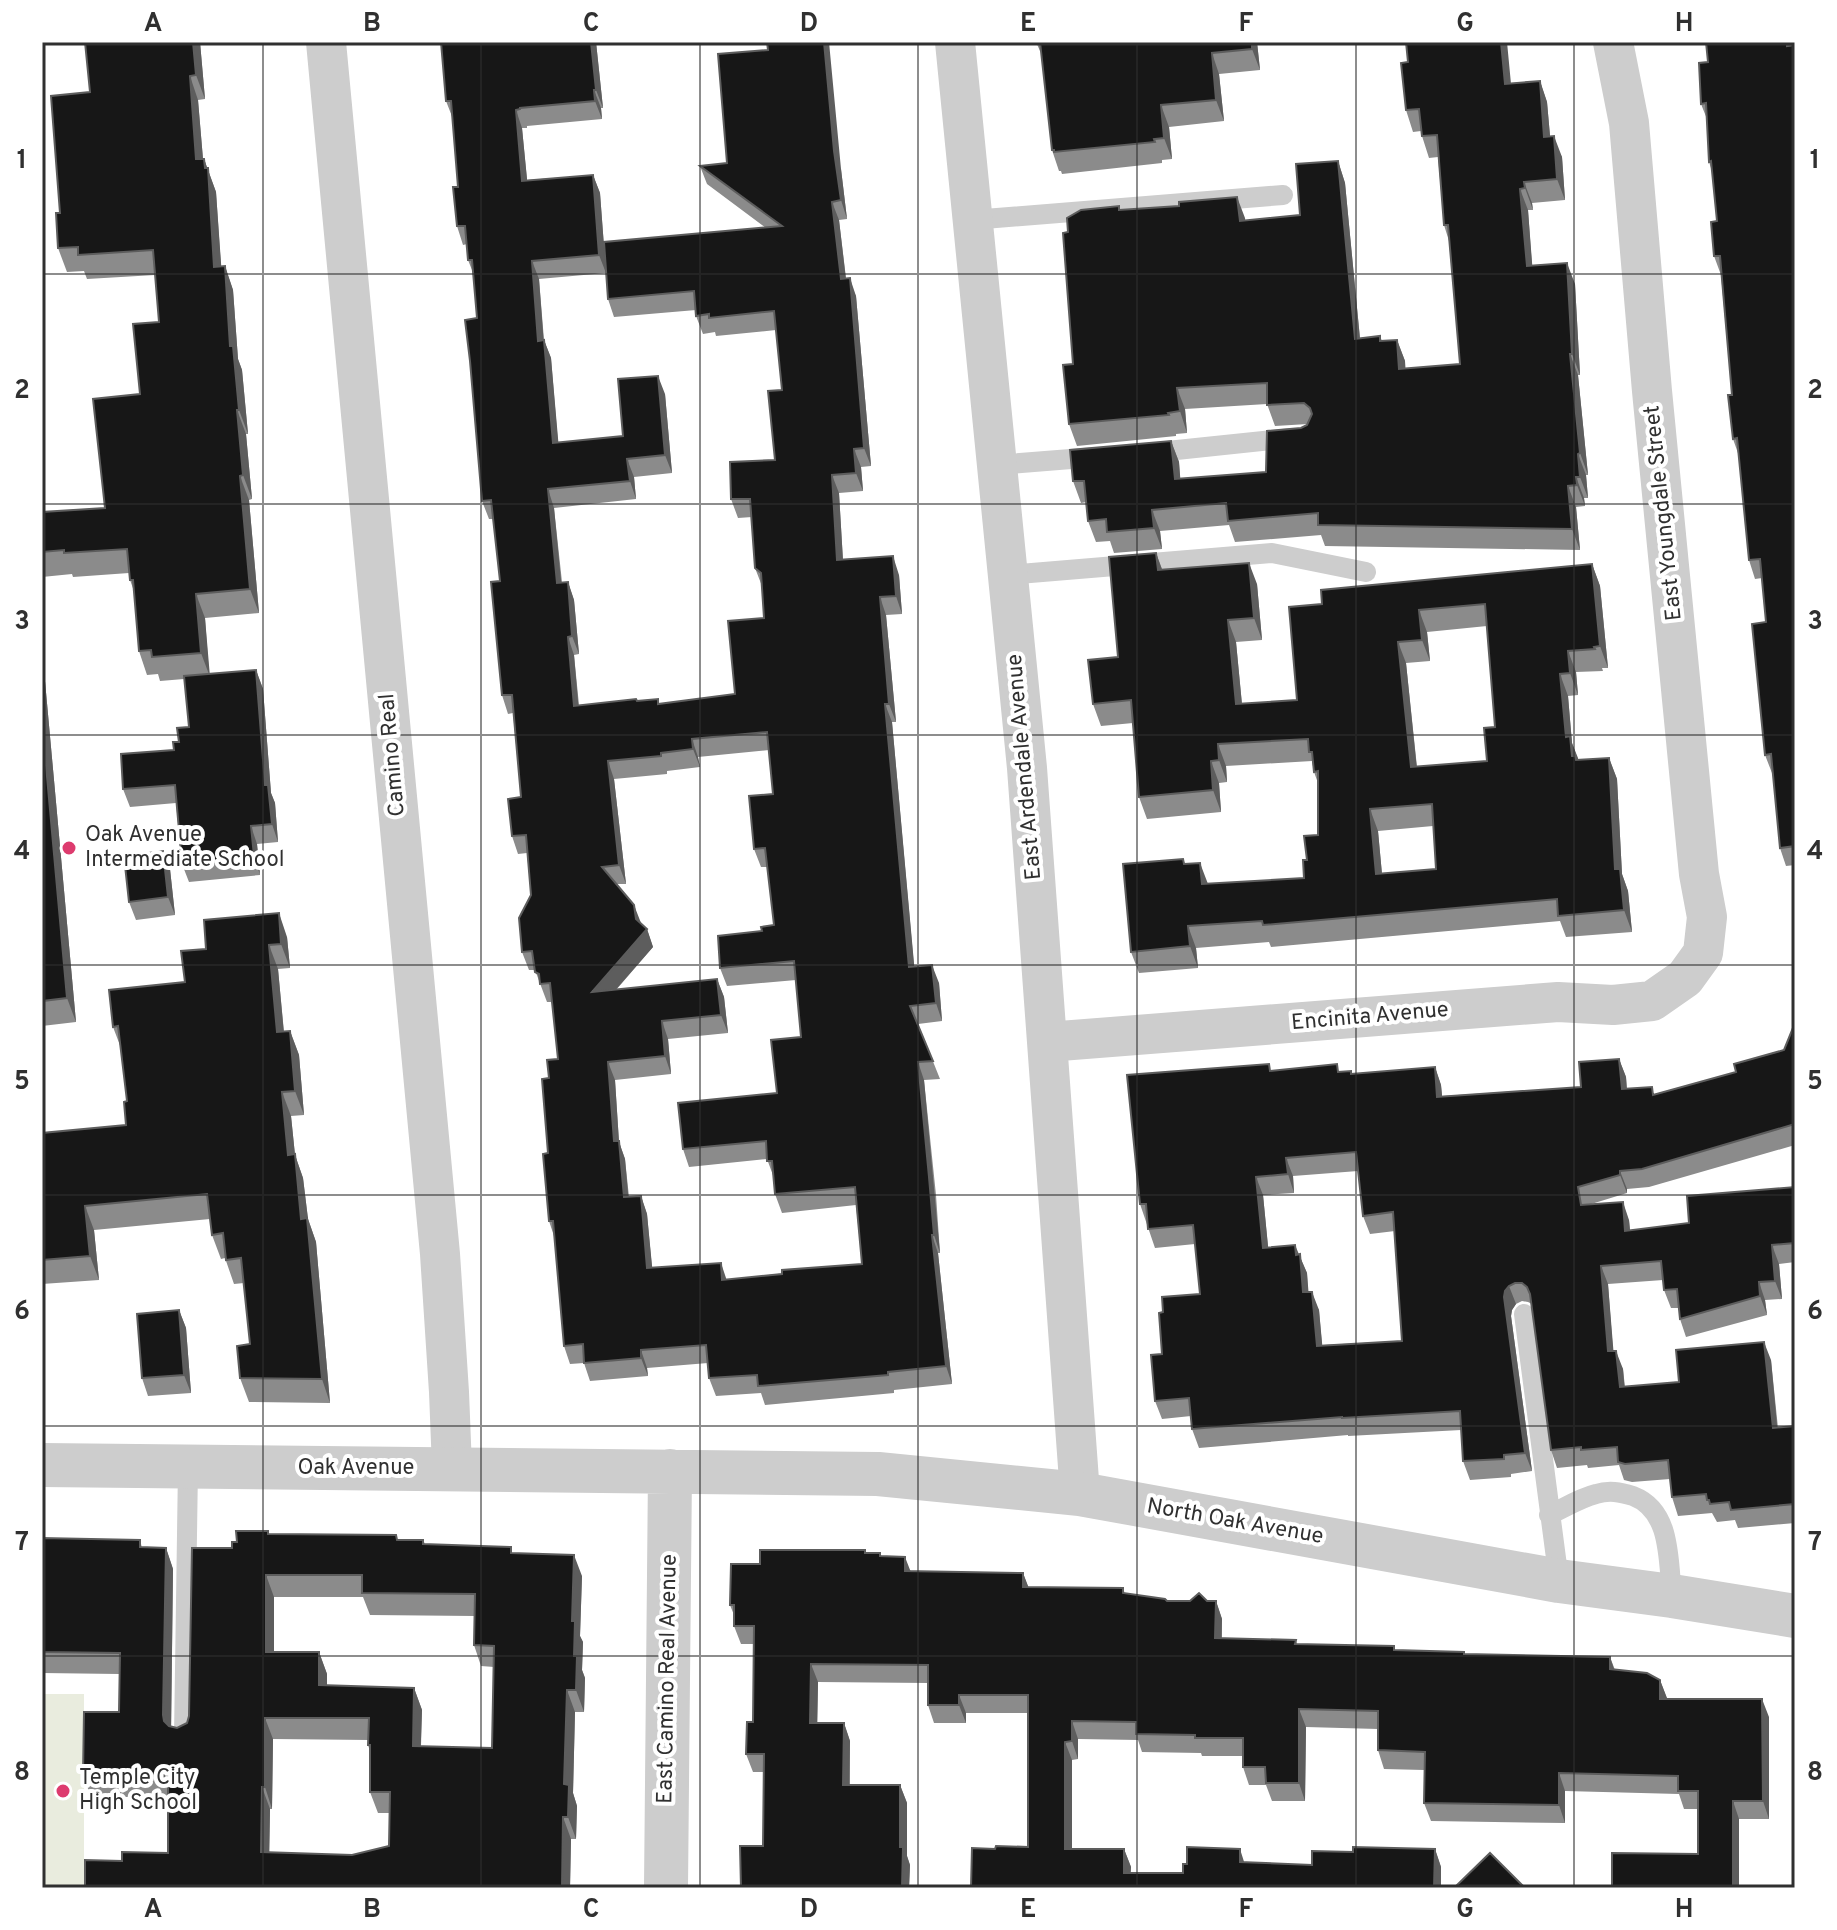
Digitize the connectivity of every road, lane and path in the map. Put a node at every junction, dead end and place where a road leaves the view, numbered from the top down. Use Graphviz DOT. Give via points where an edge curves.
graph roads {
  1 [pos="326,42"];
  2 [pos="955,42"];
  3 [pos="1613,42"];
  4 [pos="1283,195"];
  5 [pos="972,220"];
  6 [pos="1307,436"];
  7 [pos="996,465"];
  8 [pos="1366,572"];
  9 [pos="1007,575"];
  10 [pos="1685,978"];
  11 [pos="1047,1042"];
  12 [pos="1524,1314"];
  13 [pos="42,1465"];
  14 [pos="188,1467"];
  15 [pos="452,1468"];
  16 [pos="670,1471"];
  17 [pos="1080,1494"];
  18 [pos="1549,1515"];
  19 [pos="1559,1581"];
  20 [pos="1672,1596"];
  21 [pos="1795,1616"];
  22 [pos="184,1737"];
  23 [pos="666,1888"];
  1 -- 15 [label="street, Camino Real" via="440,1254"];
  2 -- 5 [label="street, East Ardendale Avenue"];
  3 -- 10 [label="street, East Youngdale Street" via="1629,123 1697,858 1707,917 1703,953"];
  4 -- 5 [label="lane"];
  5 -- 7 [label="street, East Ardendale Avenue"];
  6 -- 7 [label="lane"];
  7 -- 9 [label="street, East Ardendale Avenue"];
  8 -- 9 [label="lane" via="1272,553"];
  9 -- 11 [label="street, East Ardendale Avenue"];
  10 -- 11 [label="street, Encinita Avenue" via="1652,1001 1613,1005 1558,1002"];
  11 -- 17 [label="street, East Ardendale Avenue"];
  12 -- 18 [label="lane"];
  13 -- 14 [label="street, Oak Avenue"];
  14 -- 15 [label="street, Oak Avenue"];
  14 -- 22 [label="lane"];
  15 -- 16 [label="street, Oak Avenue"];
  16 -- 17 [label="street, North Oak Avenue" via="878,1474"];
  16 -- 23 [label="street, East Camino Real Avenue"];
  17 -- 19 [label="street, North Oak Avenue"];
  18 -- 19 [label="lane"];
  18 -- 20 [label="lane" via="1592,1494 1622,1492 1642,1500 1663,1527"];
  19 -- 20 [label="street, North Oak Avenue"];
  20 -- 21 [label="street, North Oak Avenue"];
}
